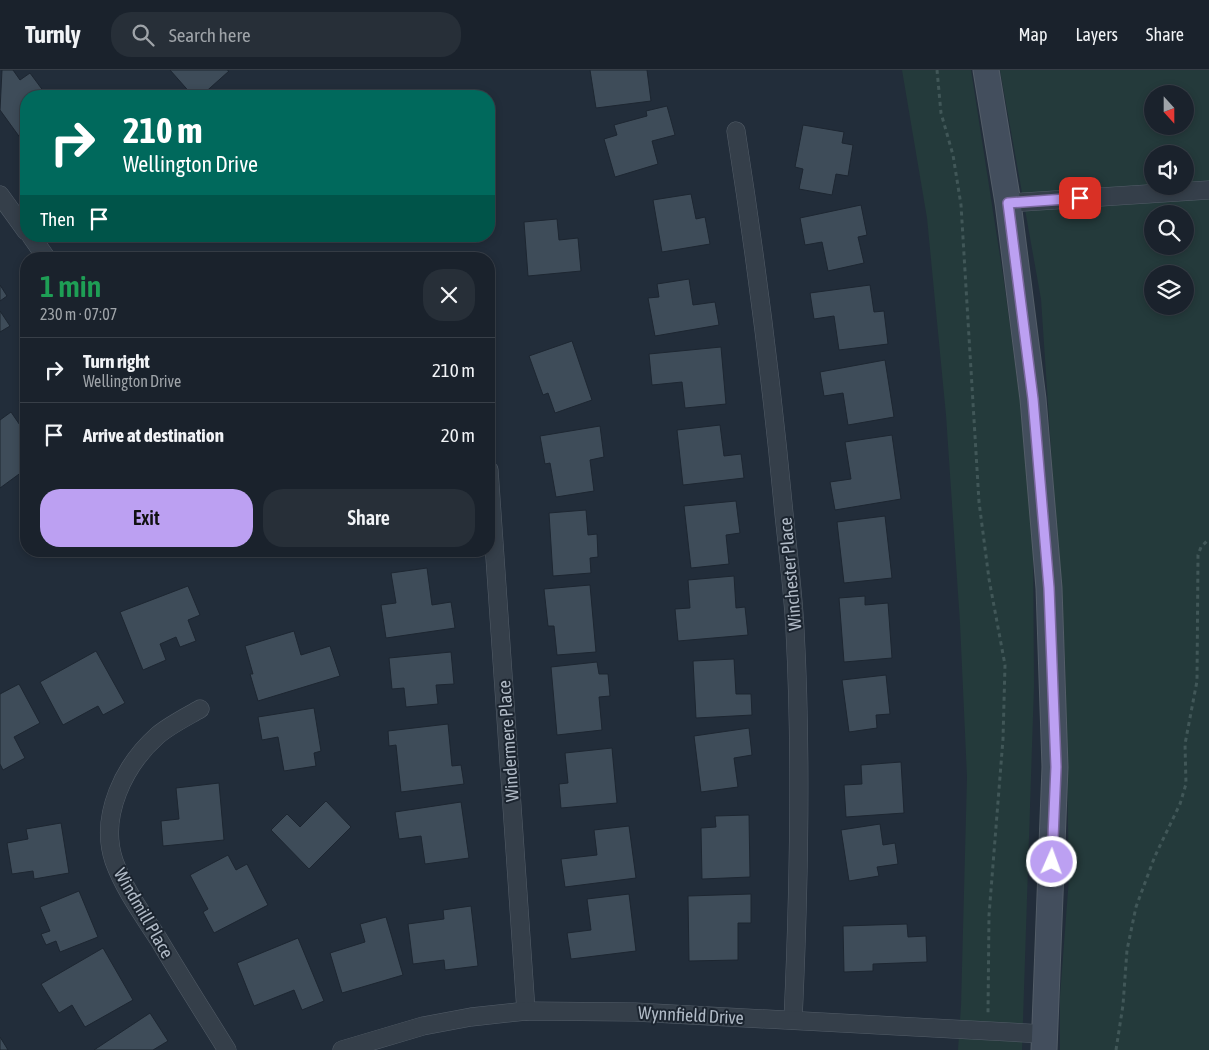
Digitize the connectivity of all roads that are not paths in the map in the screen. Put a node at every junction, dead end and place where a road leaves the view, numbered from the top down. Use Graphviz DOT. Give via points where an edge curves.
graph roads {
  1 [pos="986,70"];
  2 [pos="736,131"];
  3 [pos="1209,190"];
  4 [pos="0,195"];
  5 [pos="1008,203"];
  6 [pos="20,222"];
  7 [pos="495,557"];
  8 [pos="200,709"];
  9 [pos="526,1011"];
  10 [pos="793,1020"];
  11 [pos="1044,1042"];
  12 [pos="226,1050"];
  13 [pos="342,1050"];
  1 -- 5 [label="street"];
  2 -- 10 [label="street, Winchester Place" via="772,380 795,629 798,774"];
  3 -- 5 [label="street"];
  4 -- 6 [label="street"];
  5 -- 11 [label="street" via="1033,399 1049,588 1056,767"];
  7 -- 9 [label="street, Windermere Place"];
  8 -- 12 [label="street, Windmill Place" via="158,736 130,769 114,804 109,826 110,845 132,898"];
  9 -- 10 [label="street, Wynnfield Drive" via="612,1011"];
  9 -- 13 [label="street, Wynnfield Drive" via="423,1026"];
  10 -- 11 [label="street, Wynnfield Drive"];
}
